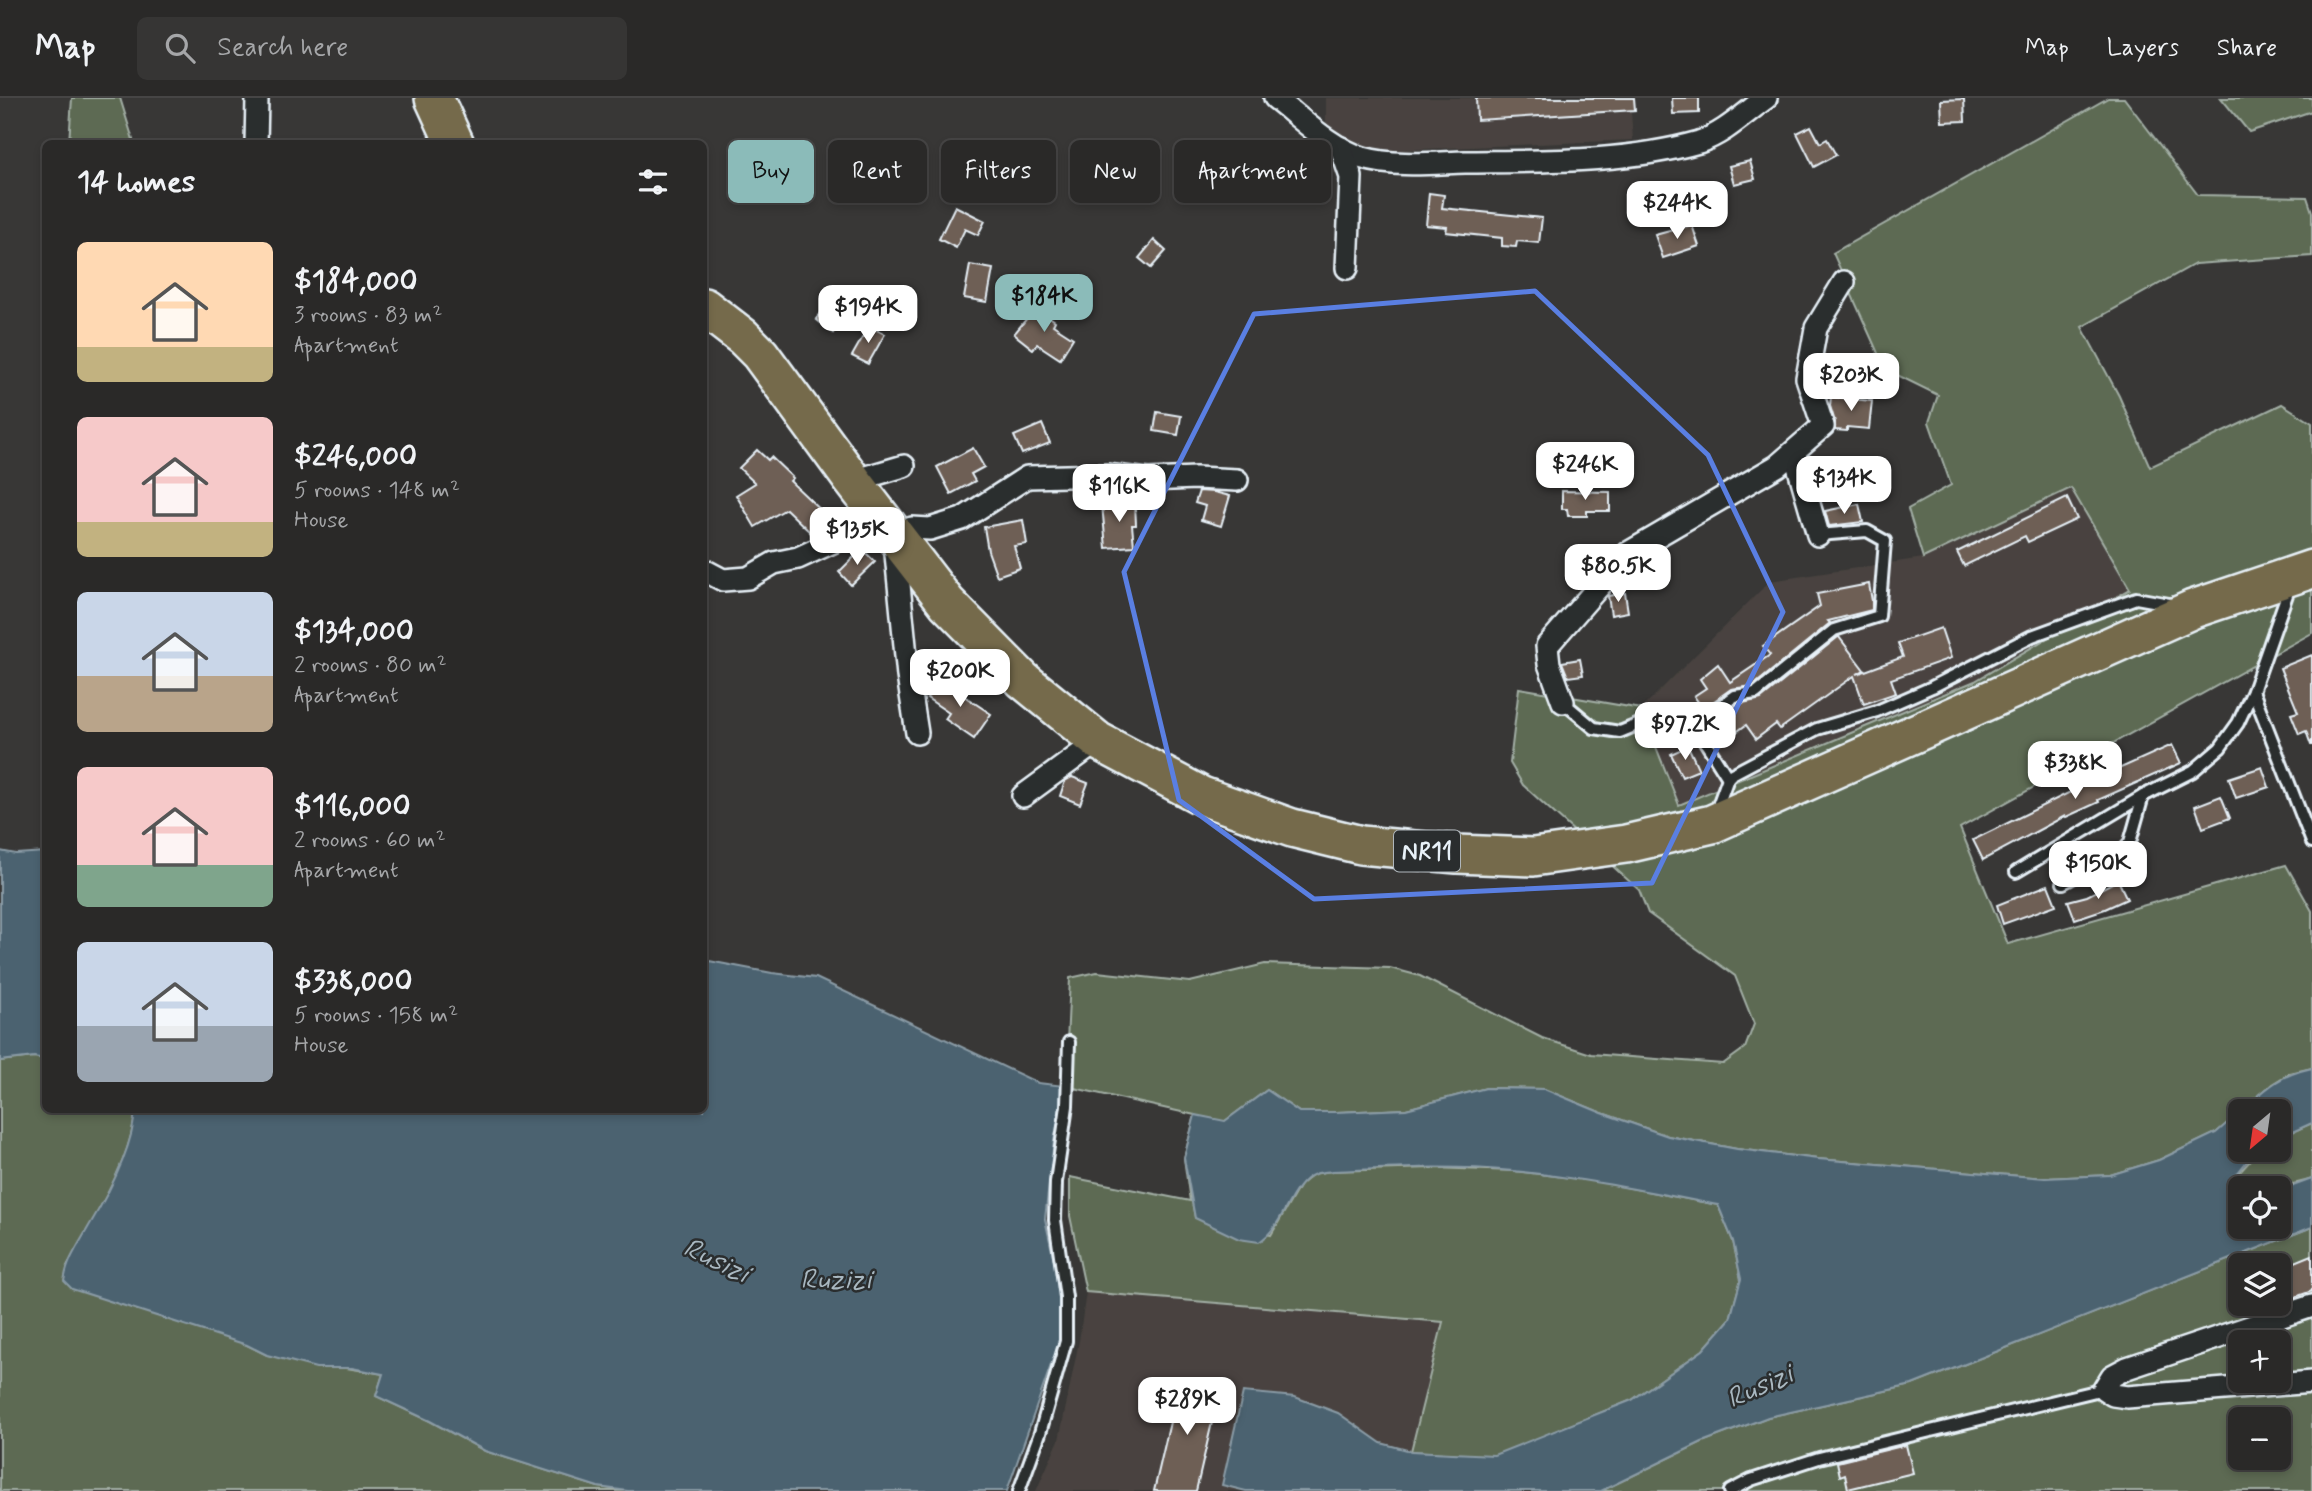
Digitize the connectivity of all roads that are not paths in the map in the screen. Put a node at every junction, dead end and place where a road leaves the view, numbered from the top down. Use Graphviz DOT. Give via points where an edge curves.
graph roads {
  1 [pos="257,98"];
  2 [pos="434,98"];
  3 [pos="1275,98"];
  4 [pos="1766,98"];
  5 [pos="256,140"];
  6 [pos="453,140"];
  7 [pos="1341,148"];
  8 [pos="1347,268"];
  9 [pos="1844,282"];
  10 [pos="707,309"];
  11 [pos="1794,452"];
  12 [pos="904,466"];
  13 [pos="1237,480"];
  14 [pos="853,481"];
  15 [pos="888,527"];
  16 [pos="1818,535"];
  17 [pos="707,571"];
  18 [pos="2304,571"];
  19 [pos="2193,608"];
  20 [pos="2253,691"];
  21 [pos="1563,702"];
  22 [pos="1697,723"];
  23 [pos="917,733"];
  24 [pos="1098,741"];
  25 [pos="1728,778"];
  26 [pos="1023,796"];
  27 [pos="2143,796"];
  28 [pos="1712,824"];
  29 [pos="2312,842"];
  30 [pos="2016,872"];
  31 [pos="2063,883"];
  32 [pos="1069,1042"];
  33 [pos="2312,1306"];
  34 [pos="2312,1382"];
  35 [pos="2104,1390"];
  36 [pos="1019,1491"];
  37 [pos="1730,1491"];
  1 -- 5 [label="street"];
  2 -- 6 [label="highway"];
  3 -- 7 [label="street"];
  4 -- 7 [label="street" via="1715,135 1644,153 1399,163 1364,158"];
  7 -- 8 [label="street" via="1350,177"];
  9 -- 11 [label="street" via="1816,328 1807,378 1824,426"];
  10 -- 14 [label="highway, NR11" via="760,354"];
  11 -- 16 [label="street"];
  11 -- 21 [label="street" via="1628,553 1547,646"];
  12 -- 14 [label="street"];
  13 -- 15 [label="street" via="1027,477 962,519 930,529"];
  14 -- 15 [label="highway, NR11"];
  15 -- 17 [label="street" via="774,563 748,578 723,580"];
  15 -- 23 [label="street"];
  15 -- 24 [label="highway, NR11" via="947,603 1023,680"];
  16 -- 22 [label="lane" via="1867,531 1885,541 1878,616 1834,630 1756,693 1735,696"];
  18 -- 19 [label="highway, NR11"];
  18 -- 20 [label="lane"];
  19 -- 25 [label="lane" via="2136,598 2032,636 1877,712 1817,729"];
  19 -- 28 [label="highway, NR11"];
  20 -- 27 [label="lane" via="2220,748 2193,771"];
  20 -- 29 [label="lane"];
  21 -- 22 [label="lane" via="1594,728 1620,732 1649,720 1679,716"];
  22 -- 25 [label="lane" via="1696,729"];
  24 -- 26 [label="street"];
  24 -- 28 [label="highway, NR11" via="1202,796 1293,828 1362,845 1533,857 1626,845"];
  25 -- 28 [label="lane"];
  27 -- 30 [label="lane"];
  27 -- 31 [label="lane" via="2130,842"];
  32 -- 36 [label="lane" via="1055,1220 1066,1297 1066,1341"];
  33 -- 35 [label="street" via="2127,1368 2112,1376"];
  34 -- 35 [label="street" via="2127,1397"];
  35 -- 37 [label="lane" via="1819,1458"];
}
